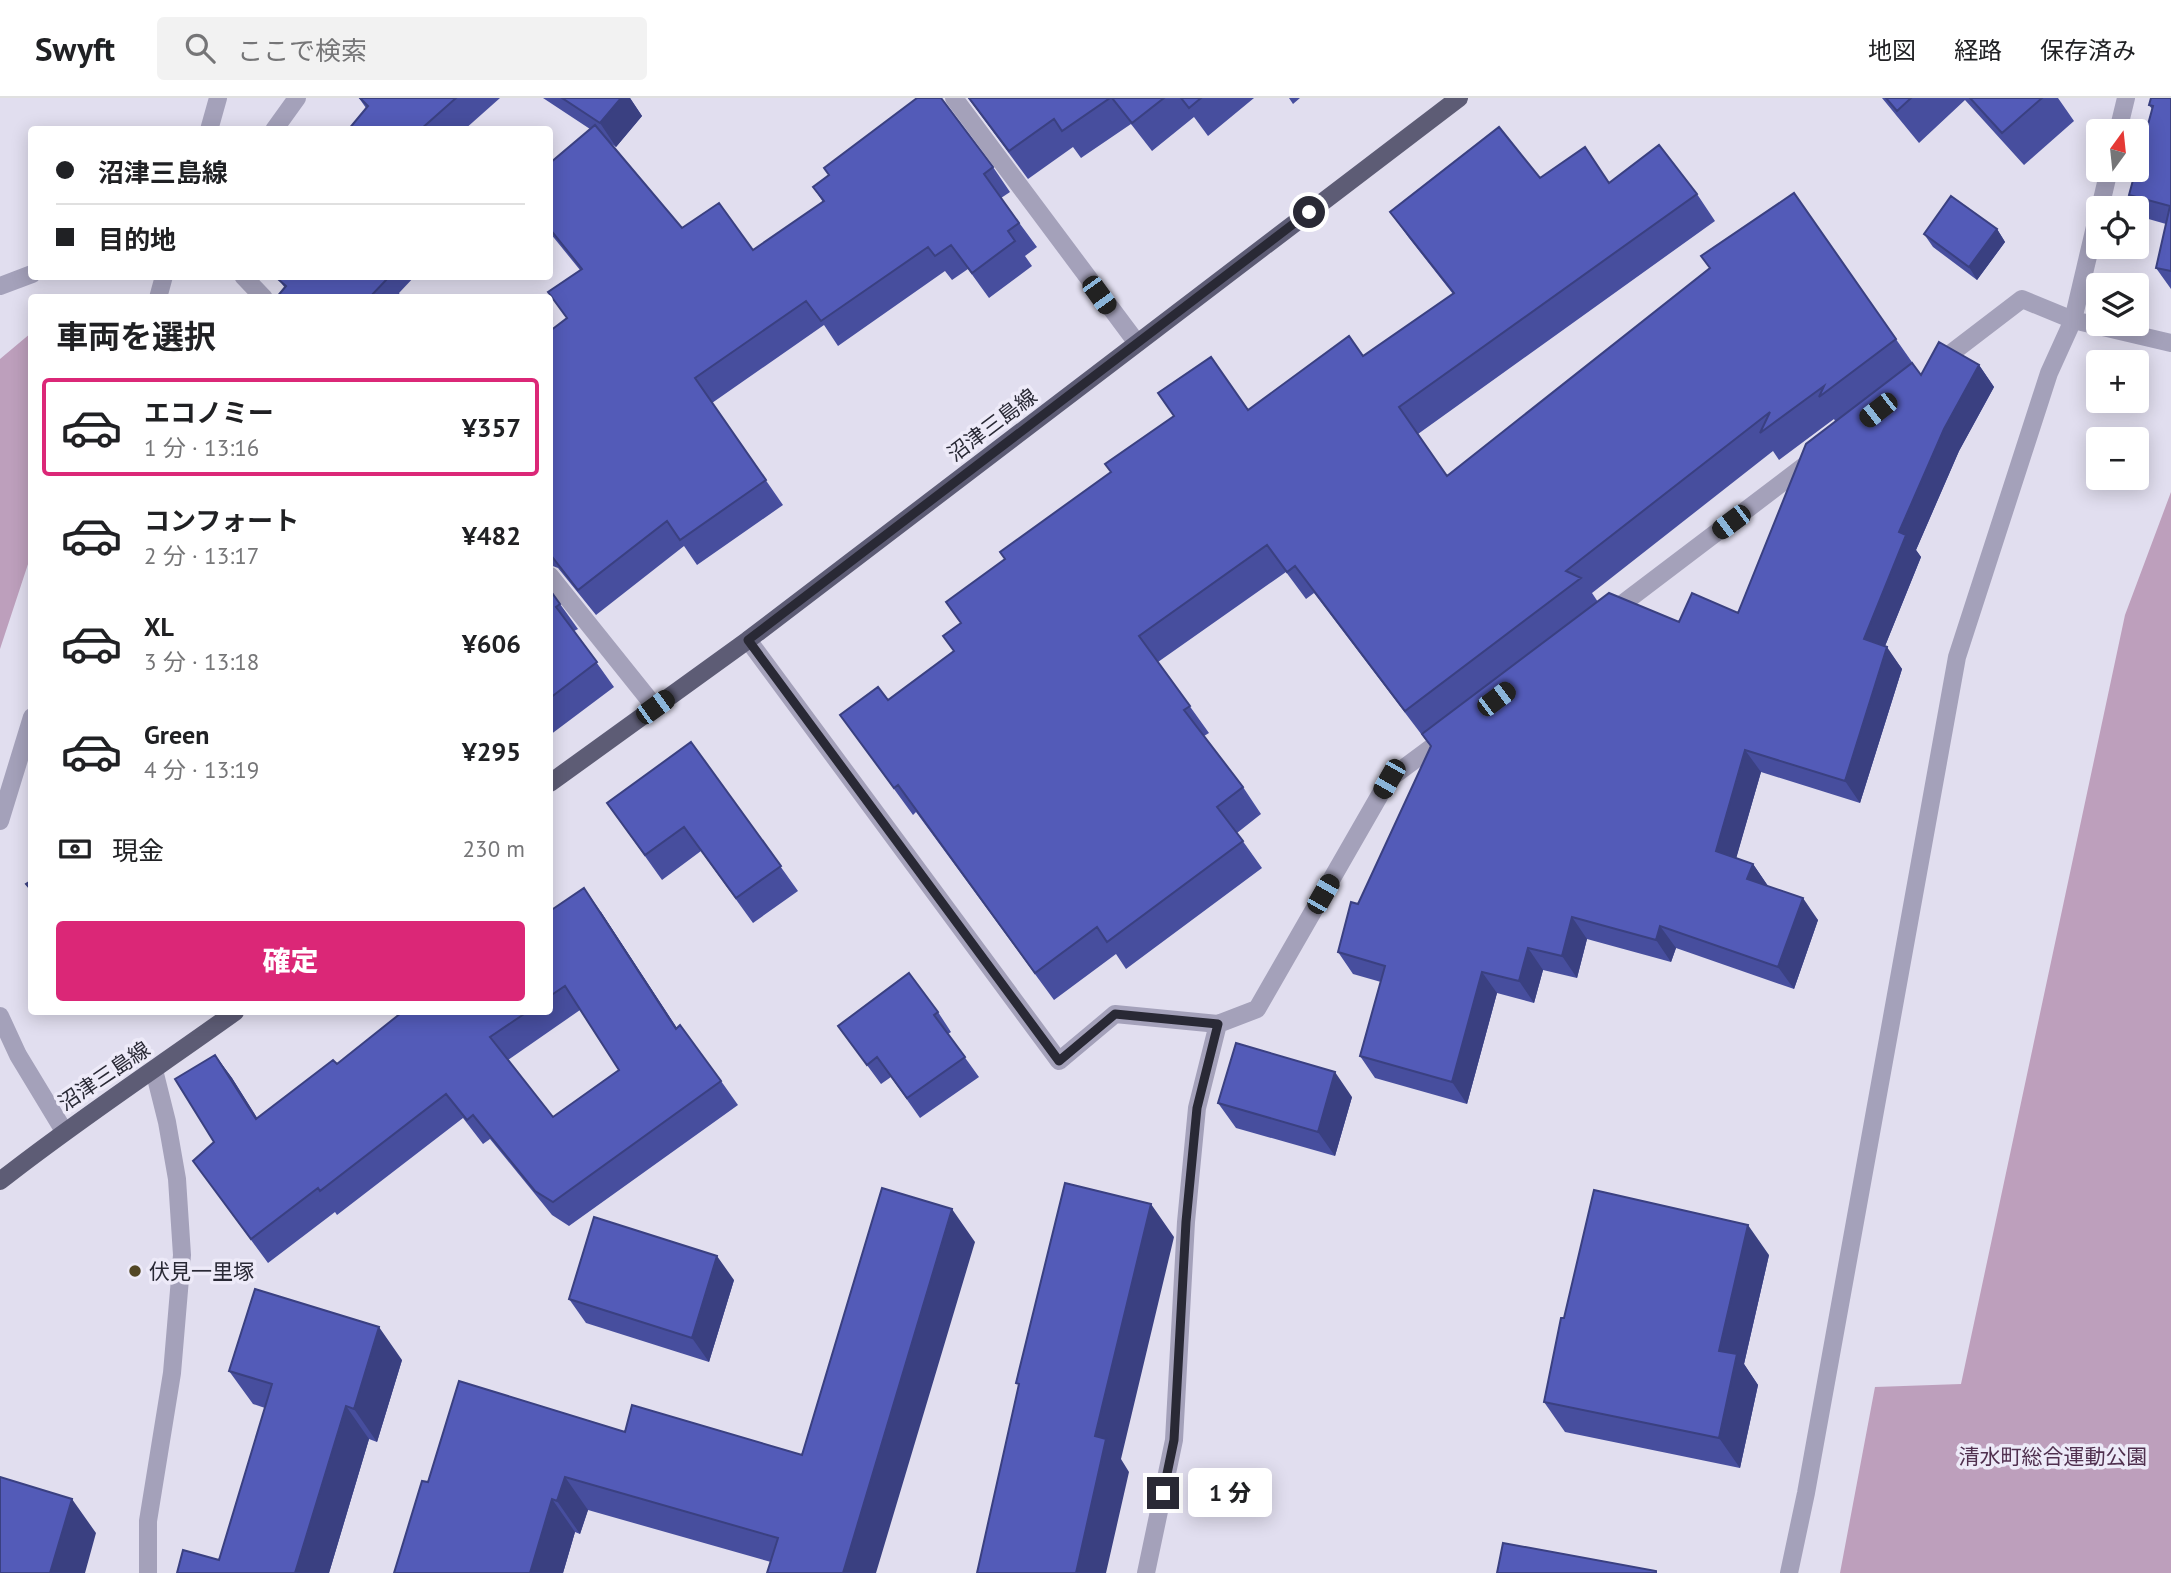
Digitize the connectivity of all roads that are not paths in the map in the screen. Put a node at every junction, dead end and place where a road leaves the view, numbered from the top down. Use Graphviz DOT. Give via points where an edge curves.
graph roads {
  1 [pos="218,98"];
  2 [pos="297,98"];
  3 [pos="954,98"];
  4 [pos="1459,98"];
  5 [pos="2126,98"];
  6 [pos="2121,119"];
  7 [pos="210,126"];
  8 [pos="277,126"];
  9 [pos="2087,259"];
  10 [pos="28,276"];
  11 [pos="247,280"];
  12 [pos="0,286"];
  13 [pos="260,294"];
  14 [pos="2073,320"];
  15 [pos="1137,343"];
  16 [pos="2171,343"];
  17 [pos="1925,374"];
  18 [pos="1828,448"];
  19 [pos="553,580"];
  20 [pos="1598,622"];
  21 [pos="748,640"];
  22 [pos="655,707"];
  23 [pos="1466,721"];
  24 [pos="28,730"];
  25 [pos="553,781"];
  26 [pos="0,821"];
  27 [pos="230,1015"];
  28 [pos="0,1016"];
  29 [pos="1218,1024"];
  30 [pos="154,1070"];
  31 [pos="64,1130"];
  32 [pos="0,1181"];
  33 [pos="148,1573"];
  34 [pos="1146,1573"];
  35 [pos="1789,1573"];
  1 -- 7 [label="street"];
  2 -- 8 [label="street"];
  3 -- 15 [label="street"];
  4 -- 15 [label="main road, 沼津三島線"];
  5 -- 6 [label="street"];
  9 -- 14 [label="street"];
  10 -- 12 [label="street"];
  11 -- 13 [label="street"];
  14 -- 16 [label="street"];
  14 -- 17 [label="street" via="2022,299"];
  14 -- 35 [label="street" via="2049,373 1957,657"];
  15 -- 21 [label="main road, 沼津三島線"];
  18 -- 20 [label="street"];
  19 -- 22 [label="street"];
  21 -- 22 [label="main road, 沼津三島線"];
  21 -- 29 [label="street" via="1059,1061 1115,1014"];
  22 -- 25 [label="main road, 沼津三島線"];
  23 -- 29 [label="street" via="1389,779 1256,1009"];
  24 -- 26 [label="street"];
  27 -- 30 [label="main road, 沼津三島線"];
  28 -- 31 [label="street"];
  29 -- 34 [label="street" via="1197,1108 1174,1440"];
  30 -- 31 [label="main road, 沼津三島線"];
  30 -- 33 [label="street" via="177,1179 182,1255 173,1373 148,1521"];
  31 -- 32 [label="main road, 沼津三島線"];
}
